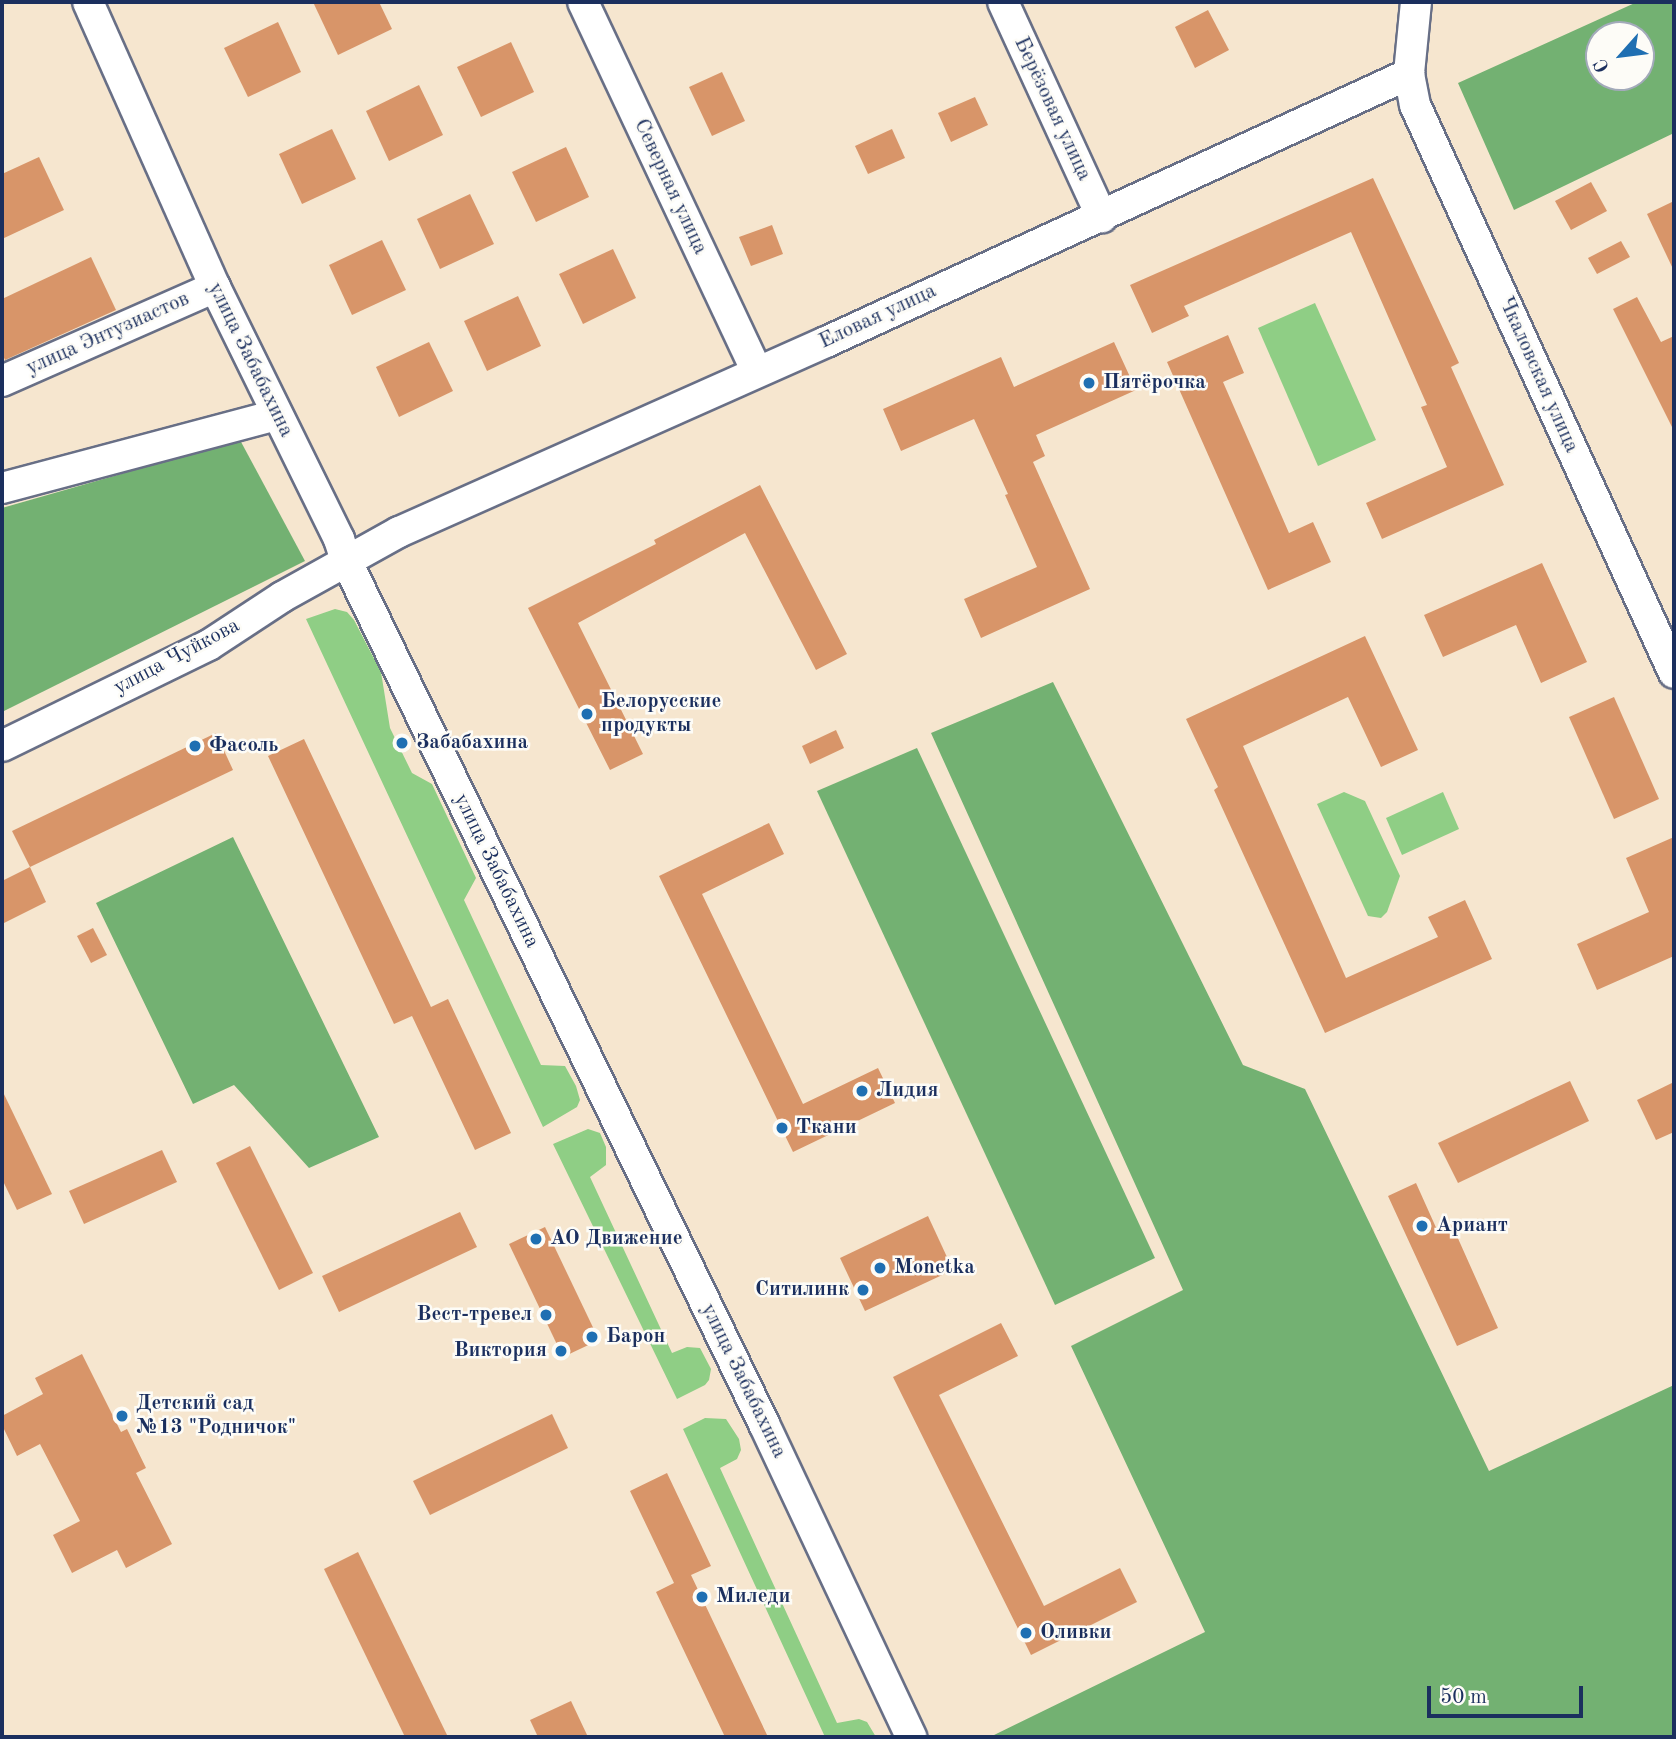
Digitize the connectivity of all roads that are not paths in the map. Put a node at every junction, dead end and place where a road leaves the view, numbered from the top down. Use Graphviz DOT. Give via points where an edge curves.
graph roads {
  1 [pos="88,2"];
  2 [pos="583,2"];
  3 [pos="1003,2"];
  4 [pos="1416,2"];
  5 [pos="1409,74"];
  6 [pos="1102,217"];
  7 [pos="215,287"];
  8 [pos="757,371"];
  9 [pos="2,381"];
  10 [pos="276,415"];
  11 [pos="2,488"];
  12 [pos="346,560"];
  13 [pos="1674,673"];
  14 [pos="2,746"];
  15 [pos="911,1737"];
  1 -- 7 [label="street, улица Забабахина"];
  2 -- 8 [label="street, Северная улица"];
  3 -- 6 [label="street, Берёзовая улица"];
  4 -- 5 [label="street"];
  5 -- 6 [label="street, Еловая улица" via="1164,184"];
  5 -- 13 [label="street, Чкаловская улица" via="1416,104"];
  6 -- 8 [label="street, Еловая улица"];
  7 -- 9 [label="street, улица Энтузиастов"];
  7 -- 10 [label="street, улица Забабахина"];
  8 -- 12 [label="street, Еловая улица"];
  10 -- 11 [label="street"];
  10 -- 12 [label="street, улица Забабахина"];
  12 -- 14 [label="street, улица Чуйкова" via="209,645"];
  12 -- 15 [label="street, улица Забабахина"];
}
